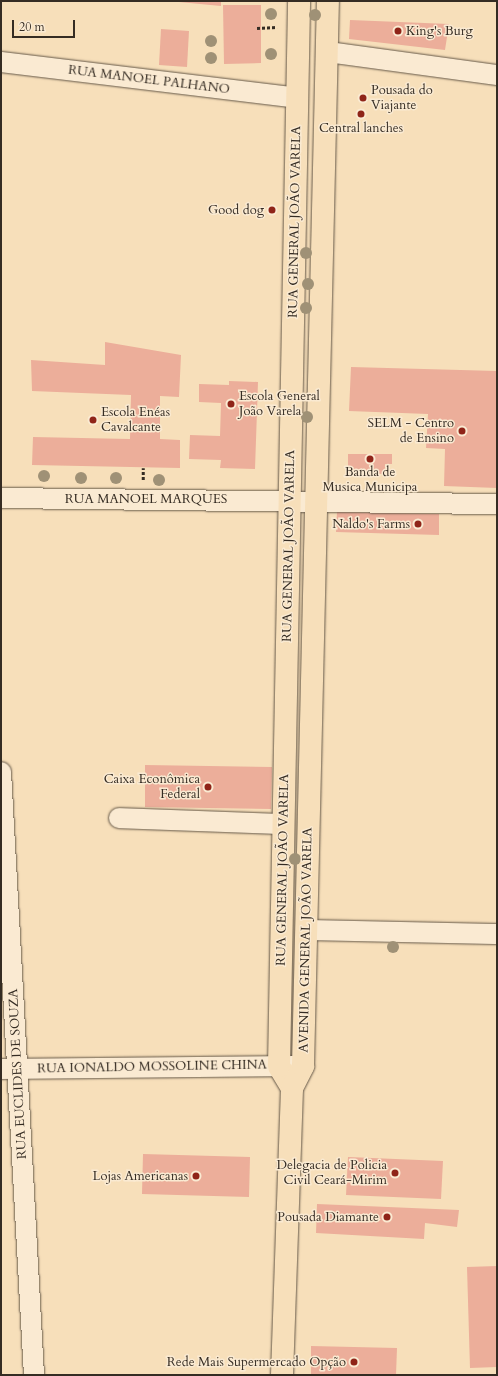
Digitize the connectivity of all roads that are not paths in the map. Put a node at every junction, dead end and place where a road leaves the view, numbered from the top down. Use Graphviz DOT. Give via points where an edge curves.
graph roads {
  1 [pos="299,1"];
  2 [pos="328,1"];
  3 [pos="328,52"];
  4 [pos="1,62"];
  5 [pos="497,75"];
  6 [pos="297,98"];
  7 [pos="1,498"];
  8 [pos="290,500"];
  9 [pos="317,501"];
  10 [pos="497,504"];
  11 [pos="1,772"];
  12 [pos="119,818"];
  13 [pos="284,824"];
  14 [pos="306,930"];
  15 [pos="497,934"];
  16 [pos="279,1066"];
  17 [pos="303,1066"];
  18 [pos="10,1069"];
  19 [pos="292,1088"];
  20 [pos="34,1375"];
  21 [pos="282,1375"];
  1 -- 6 [label="main road, RUA GENERAL JOÃO VARELA"];
  2 -- 3 [label="main road, RUA GENERAL JOÃO VARELA"];
  3 -- 5 [label="street"];
  3 -- 9 [label="main road, RUA GENERAL JOÃO VARELA"];
  4 -- 6 [label="street, RUA MANOEL PALHANO"];
  6 -- 8 [label="main road, RUA GENERAL JOÃO VARELA"];
  7 -- 8 [label="street, RUA MANOEL MARQUES"];
  8 -- 9 [label="street, RUA MANOEL MARQUES"];
  8 -- 13 [label="main road, RUA GENERAL JOÃO VARELA"];
  9 -- 10 [label="street"];
  9 -- 14 [label="main road, AVENIDA GENERAL JOÃO VARELA"];
  11 -- 18 [label="street, RUA EUCLIDES DE SOUZA"];
  12 -- 13 [label="street"];
  13 -- 16 [label="main road, RUA GENERAL JOÃO VARELA"];
  14 -- 15 [label="street"];
  14 -- 17 [label="main road, AVENIDA GENERAL JOÃO VARELA"];
  16 -- 17 [label="street, RUA IONALDO MOSSOLINE CHINA"];
  16 -- 18 [label="street, RUA IONALDO MOSSOLINE CHINA"];
  16 -- 19 [label="main road"];
  17 -- 19 [label="main road, AVENIDA GENERAL JOÃO VARELA"];
  18 -- 20 [label="street, RUA EUCLIDES DE SOUZA"];
  19 -- 21 [label="main road, AVENIDA GENERAL JOÃO VARELA"];
}
